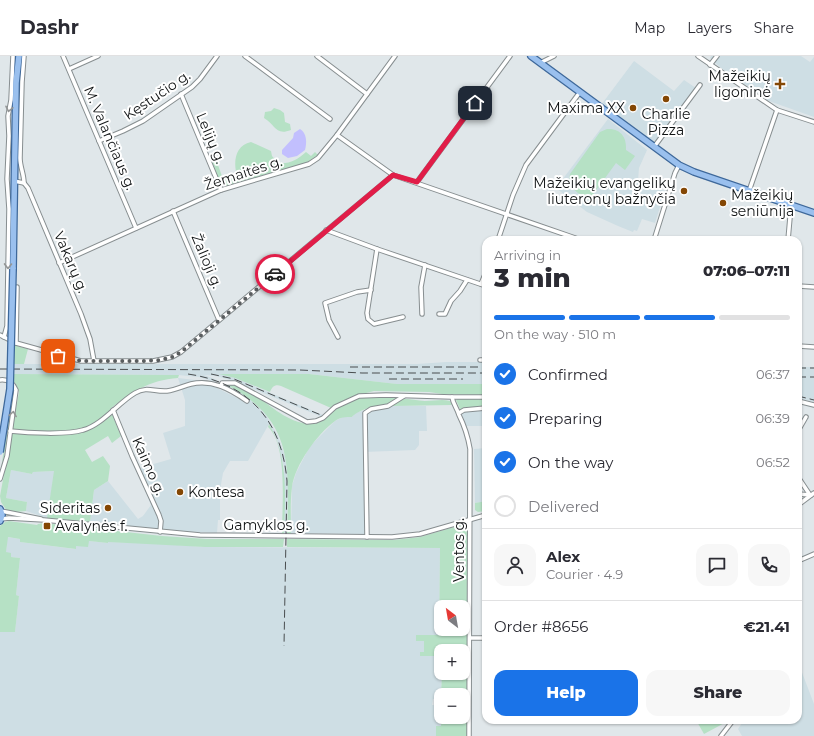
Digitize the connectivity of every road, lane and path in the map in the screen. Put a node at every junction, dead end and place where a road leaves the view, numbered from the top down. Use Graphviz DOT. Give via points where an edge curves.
graph roads {
  1 [pos="14,56"];
  2 [pos="19,56"];
  3 [pos="24,56"];
  4 [pos="63,56"];
  5 [pos="98,56"];
  6 [pos="217,56"];
  7 [pos="246,56"];
  8 [pos="317,56"];
  9 [pos="395,56"];
  10 [pos="510,56"];
  11 [pos="531,56"];
  12 [pos="554,56"];
  13 [pos="698,56"];
  14 [pos="717,56"];
  15 [pos="540,63"];
  16 [pos="710,64"];
  17 [pos="69,69"];
  18 [pos="700,85"];
  19 [pos="580,92"];
  20 [pos="181,94"];
  21 [pos="367,94"];
  22 [pos="777,110"];
  23 [pos="330,119"];
  24 [pos="814,122"];
  25 [pos="337,136"];
  26 [pos="99,141"];
  27 [pos="654,147"];
  28 [pos="679,165"];
  29 [pos="393,175"];
  30 [pos="14,181"];
  31 [pos="417,182"];
  32 [pos="24,183"];
  33 [pos="221,190"];
  34 [pos="749,191"];
  35 [pos="790,206"];
  36 [pos="173,211"];
  37 [pos="508,214"];
  38 [pos="814,214"];
  39 [pos="136,228"];
  40 [pos="326,230"];
  41 [pos="500,236"];
  42 [pos="569,236"];
  43 [pos="655,236"];
  44 [pos="788,236"];
  45 [pos="377,249"];
  46 [pos="59,263"];
  47 [pos="425,265"];
  48 [pos="467,280"];
  49 [pos="481,284"];
  50 [pos="802,286"];
  51 [pos="17,287"];
  52 [pos="814,287"];
  53 [pos="372,290"];
  54 [pos="422,314"];
  55 [pos="439,314"];
  56 [pos="403,317"];
  57 [pos="220,320"];
  58 [pos="2,336"];
  59 [pos="338,337"];
  60 [pos="14,342"];
  61 [pos="802,346"];
  62 [pos="814,347"];
  63 [pos="94,361"];
  64 [pos="0,380"];
  65 [pos="221,386"];
  66 [pos="405,395"];
  67 [pos="452,397"];
  68 [pos="482,397"];
  69 [pos="247,401"];
  70 [pos="802,403"];
  71 [pos="814,405"];
  72 [pos="482,408"];
  73 [pos="113,410"];
  74 [pos="459,414"];
  75 [pos="806,417"];
  76 [pos="802,424"];
  77 [pos="10,431"];
  78 [pos="0,452"];
  79 [pos="0,479"];
  80 [pos="802,481"];
  81 [pos="802,494"];
  82 [pos="813,495"];
  83 [pos="802,502"];
  84 [pos="1,510"];
  85 [pos="482,516"];
  86 [pos="1,520"];
  87 [pos="44,520"];
  88 [pos="470,520"];
  89 [pos="160,532"];
  90 [pos="367,537"];
  91 [pos="814,554"];
  92 [pos="802,559"];
  93 [pos="470,638"];
  94 [pos="482,638"];
  95 [pos="730,724"];
  96 [pos="469,736"];
  97 [pos="721,736"];
  1 -- 58 [label="street, one-way" via="8,116 7,326"];
  2 -- 30 [label="main road"];
  3 -- 32 [label="street, Vakarų g." via="20,167"];
  4 -- 17 [label="street, M. Valančiaus g."];
  5 -- 17 [label="street"];
  6 -- 20 [label="street, Kęstučio g." via="200,79"];
  7 -- 23 [label="street"];
  8 -- 21 [label="street"];
  9 -- 21 [label="street, Žemaitės g."];
  10 -- 31 [label="street"];
  11 -- 15 [label="main road"];
  12 -- 15 [label="street"];
  13 -- 16 [label="street"];
  14 -- 16 [label="street"];
  15 -- 19 [label="main road"];
  16 -- 22 [label="street"];
  17 -- 26 [label="street, M. Valančiaus g."];
  18 -- 27 [label="street"];
  19 -- 27 [label="main road"];
  19 -- 37 [label="street" via="526,165 515,189"];
  20 -- 26 [label="street, Kęstučio g." via="142,121"];
  20 -- 33 [label="street, Lelijų g."];
  21 -- 25 [label="street, Žemaitės g."];
  22 -- 24 [label="street"];
  22 -- 34 [label="street"];
  25 -- 29 [label="street"];
  25 -- 33 [label="street, Žemaitės g." via="318,158 309,164"];
  26 -- 39 [label="street, M. Valančiaus g."];
  27 -- 28 [label="main road"];
  28 -- 34 [label="main road"];
  28 -- 43 [label="street"];
  29 -- 31 [label="street"];
  29 -- 40 [label="street"];
  30 -- 32 [label="street"];
  30 -- 78 [label="main road, bridge" via="10,383"];
  31 -- 37 [label="street"];
  32 -- 46 [label="street, Vakarų g."];
  33 -- 36 [label="street, Žemaitės g."];
  34 -- 35 [label="main road"];
  35 -- 38 [label="main road"];
  35 -- 44 [label="street"];
  36 -- 39 [label="street, Žemaitės g."];
  36 -- 57 [label="street, Žalioji g."];
  37 -- 41 [label="street"];
  37 -- 42 [label="street"];
  39 -- 46 [label="street, Žemaitės g."];
  40 -- 45 [label="street"];
  40 -- 57 [label="street"];
  45 -- 47 [label="street"];
  45 -- 53 [label="street"];
  46 -- 63 [label="street, Vakarų g." via="88,333"];
  47 -- 48 [label="street"];
  47 -- 54 [label="street" via="421,287"];
  48 -- 49 [label="street"];
  48 -- 55 [label="street" via="451,301 445,314"];
  50 -- 52 [label="street"];
  51 -- 60 [label="street"];
  53 -- 56 [label="street" via="368,313 370,322 374,324"];
  53 -- 59 [label="street" via="357,292 325,303 329,320"];
  57 -- 63 [label="street" via="172,357 153,361"];
  58 -- 60 [label="street"];
  60 -- 63 [label="street" via="74,360"];
  61 -- 62 [label="street"];
  77 -- 64 [label="street, one-way" via="16,390 9,381"];
  65 -- 66 [label="street" via="235,383 307,422 316,421 335,407 360,396"];
  65 -- 69 [label="street"];
  65 -- 73 [label="street" via="200,382 168,391 143,389"];
  66 -- 67 [label="street"];
  66 -- 90 [label="street" via="388,406 364,413"];
  67 -- 68 [label="street"];
  67 -- 74 [label="street, Ventos g."];
  70 -- 71 [label="street"];
  72 -- 74 [label="street" via="464,410"];
  73 -- 77 [label="street" via="96,424 83,430"];
  73 -- 89 [label="street, Kaimo g." via="159,515"];
  74 -- 88 [label="street, Ventos g." via="470,449"];
  75 -- 76 [label="street"];
  77 -- 79 [label="street" via="7,456"];
  80 -- 82 [label="street"];
  81 -- 82 [label="street"];
  82 -- 83 [label="street"];
  84 -- 86 [label="main road"];
  84 -- 87 [label="street, Gamyklos g."];
  85 -- 88 [label="street, Gamyklos g."];
  86 -- 87 [label="street, Gamyklos g."];
  87 -- 89 [label="street, Gamyklos g."];
  88 -- 90 [label="street, Gamyklos g." via="411,536"];
  88 -- 93 [label="street, Ventos g."];
  89 -- 90 [label="street, Gamyklos g." via="200,535"];
  91 -- 92 [label="street"];
  93 -- 94 [label="street"];
  93 -- 96 [label="street, Ventos g."];
  95 -- 97 [label="street"];
}
